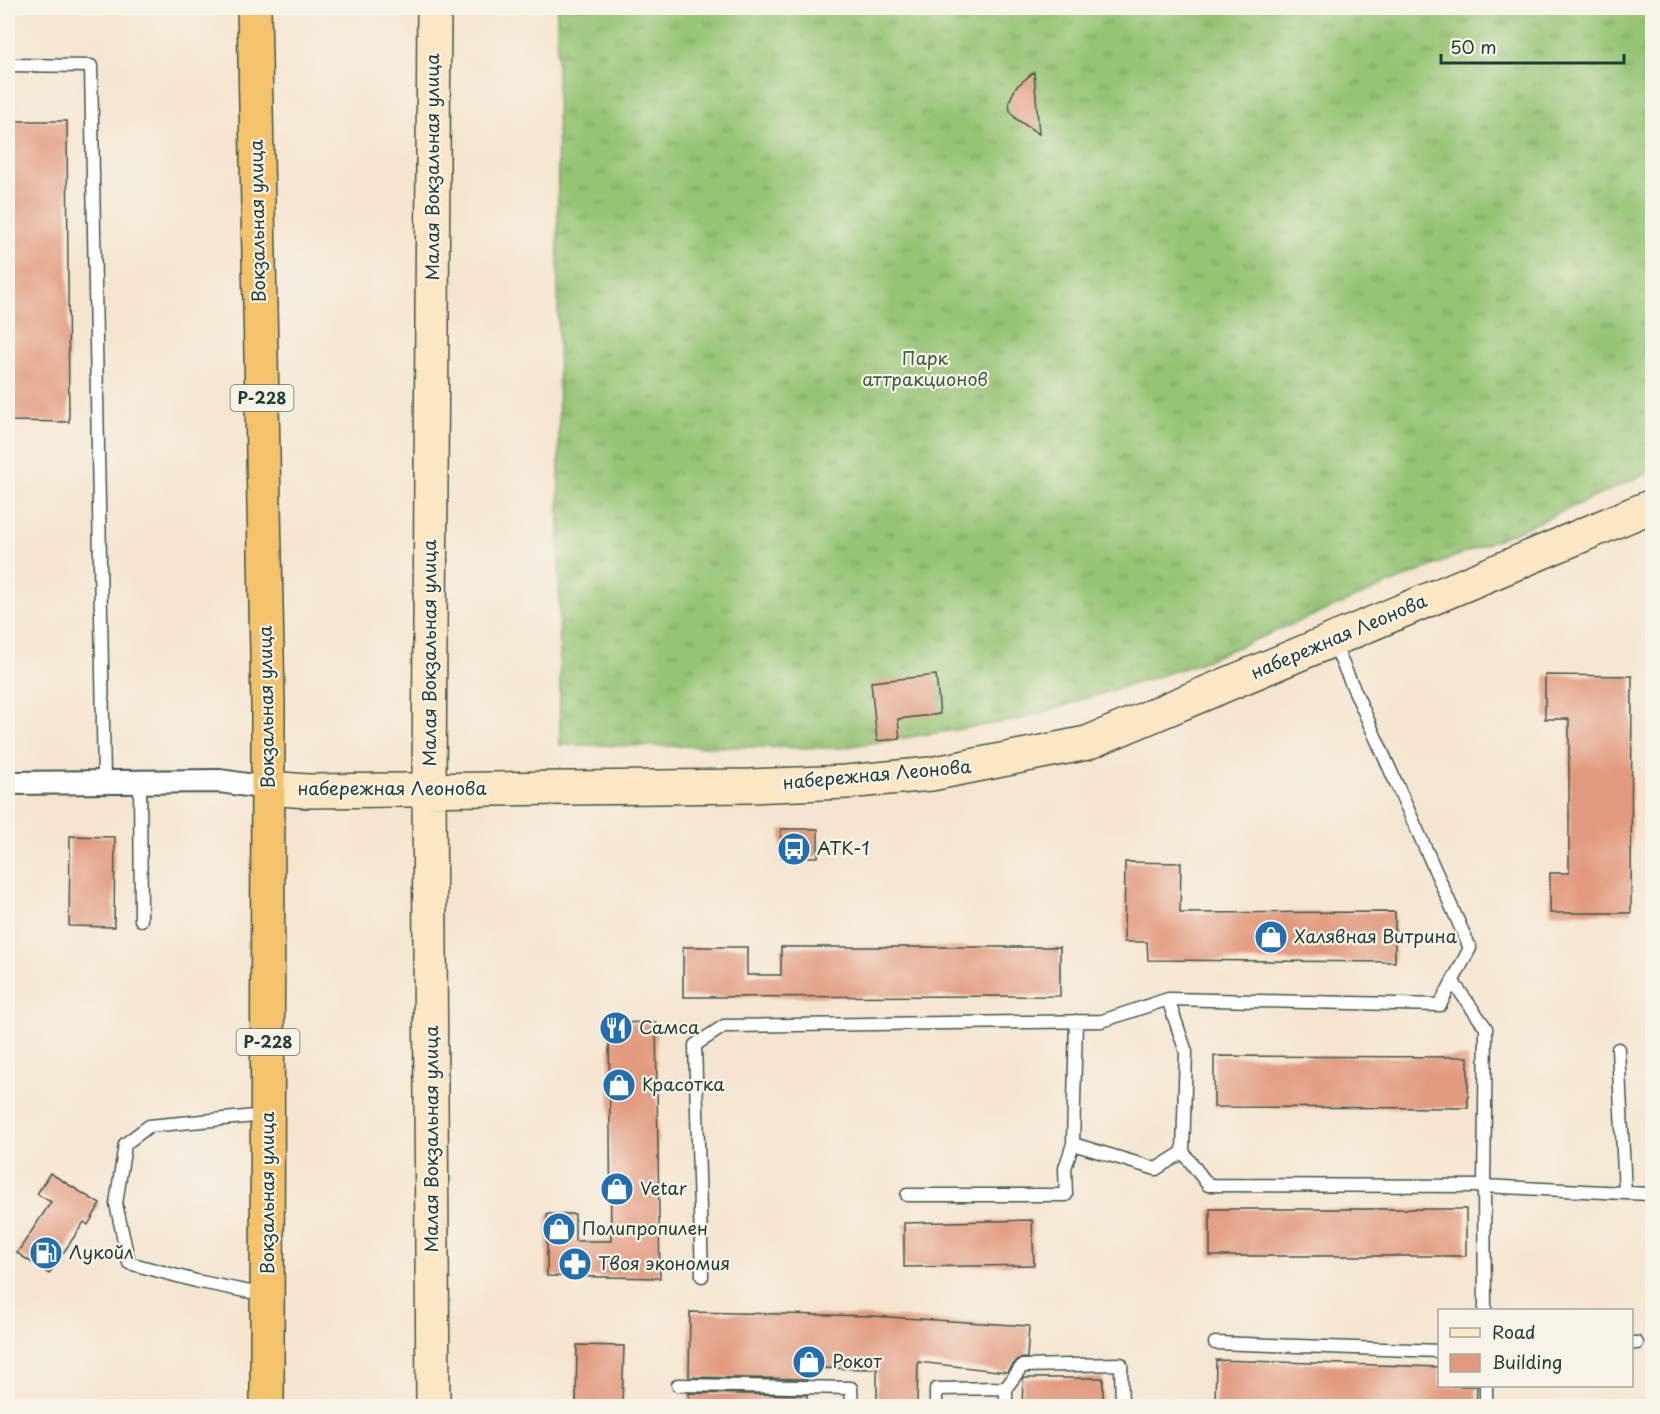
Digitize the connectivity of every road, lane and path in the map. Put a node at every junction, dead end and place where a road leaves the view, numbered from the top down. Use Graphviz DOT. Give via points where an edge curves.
graph roads {
  1 [pos="254,8"];
  2 [pos="434,8"];
  3 [pos="8,65"];
  4 [pos="1653,506"];
  5 [pos="1332,640"];
  6 [pos="104,780"];
  7 [pos="140,780"];
  8 [pos="8,783"];
  9 [pos="268,788"];
  10 [pos="429,789"];
  11 [pos="141,920"];
  12 [pos="1453,982"];
  13 [pos="1168,999"];
  14 [pos="1076,1021"];
  15 [pos="1618,1049"];
  16 [pos="268,1115"];
  17 [pos="1073,1144"];
  18 [pos="1183,1152"];
  19 [pos="1484,1186"];
  20 [pos="1625,1193"];
  21 [pos="1653,1194"];
  22 [pos="907,1195"];
  23 [pos="702,1276"];
  24 [pos="268,1295"];
  25 [pos="1485,1309"];
  26 [pos="1215,1343"];
  27 [pos="1438,1351"];
  28 [pos="678,1385"];
  29 [pos="1486,1387"];
  30 [pos="1006,1388"];
  31 [pos="267,1407"];
  32 [pos="434,1407"];
  33 [pos="852,1407"];
  34 [pos="936,1407"];
  35 [pos="1006,1407"];
  36 [pos="1122,1407"];
  37 [pos="1486,1407"];
  1 -- 9 [label="highway, Вокзальная улица / Р-228"];
  2 -- 10 [label="main road, Малая Вокзальная улица"];
  3 -- 6 [label="lane" via="91,66"];
  4 -- 5 [label="main road, набережная Леонова"];
  5 -- 10 [label="main road, набережная Леонова" via="1087,743 941,772 846,782 750,786"];
  5 -- 12 [label="lane" via="1470,948"];
  6 -- 7 [label="street"];
  6 -- 8 [label="street"];
  7 -- 9 [label="street" via="220,781"];
  7 -- 11 [label="lane"];
  9 -- 10 [label="main road, набережная Леонова"];
  9 -- 16 [label="highway, Вокзальная улица / Р-228"];
  10 -- 32 [label="main road, Малая Вокзальная улица"];
  12 -- 13 [label="lane" via="1440,1005"];
  12 -- 19 [label="lane" via="1486,1028"];
  13 -- 14 [label="lane" via="1102,1021"];
  13 -- 18 [label="lane" via="1186,1052"];
  14 -- 17 [label="lane"];
  14 -- 23 [label="lane" via="724,1026 695,1045"];
  15 -- 20 [label="lane"];
  16 -- 24 [label="highway, Вокзальная улица / Р-228"];
  16 -- 24 [label="lane" via="148,1126 125,1144 116,1204 129,1263"];
  17 -- 18 [label="lane" via="1156,1170"];
  17 -- 22 [label="lane" via="1065,1168 1066,1195"];
  18 -- 19 [label="lane" via="1208,1185"];
  19 -- 20 [label="lane"];
  19 -- 25 [label="lane"];
  20 -- 21 [label="lane"];
  24 -- 31 [label="highway, Вокзальная улица / Р-228"];
  26 -- 27 [label="lane"];
  28 -- 33 [label="lane" via="851,1388"];
  29 -- 37 [label="lane"];
  30 -- 34 [label="lane" via="936,1389"];
  30 -- 35 [label="lane"];
  30 -- 36 [label="lane" via="1022,1366 1121,1364"];
}
